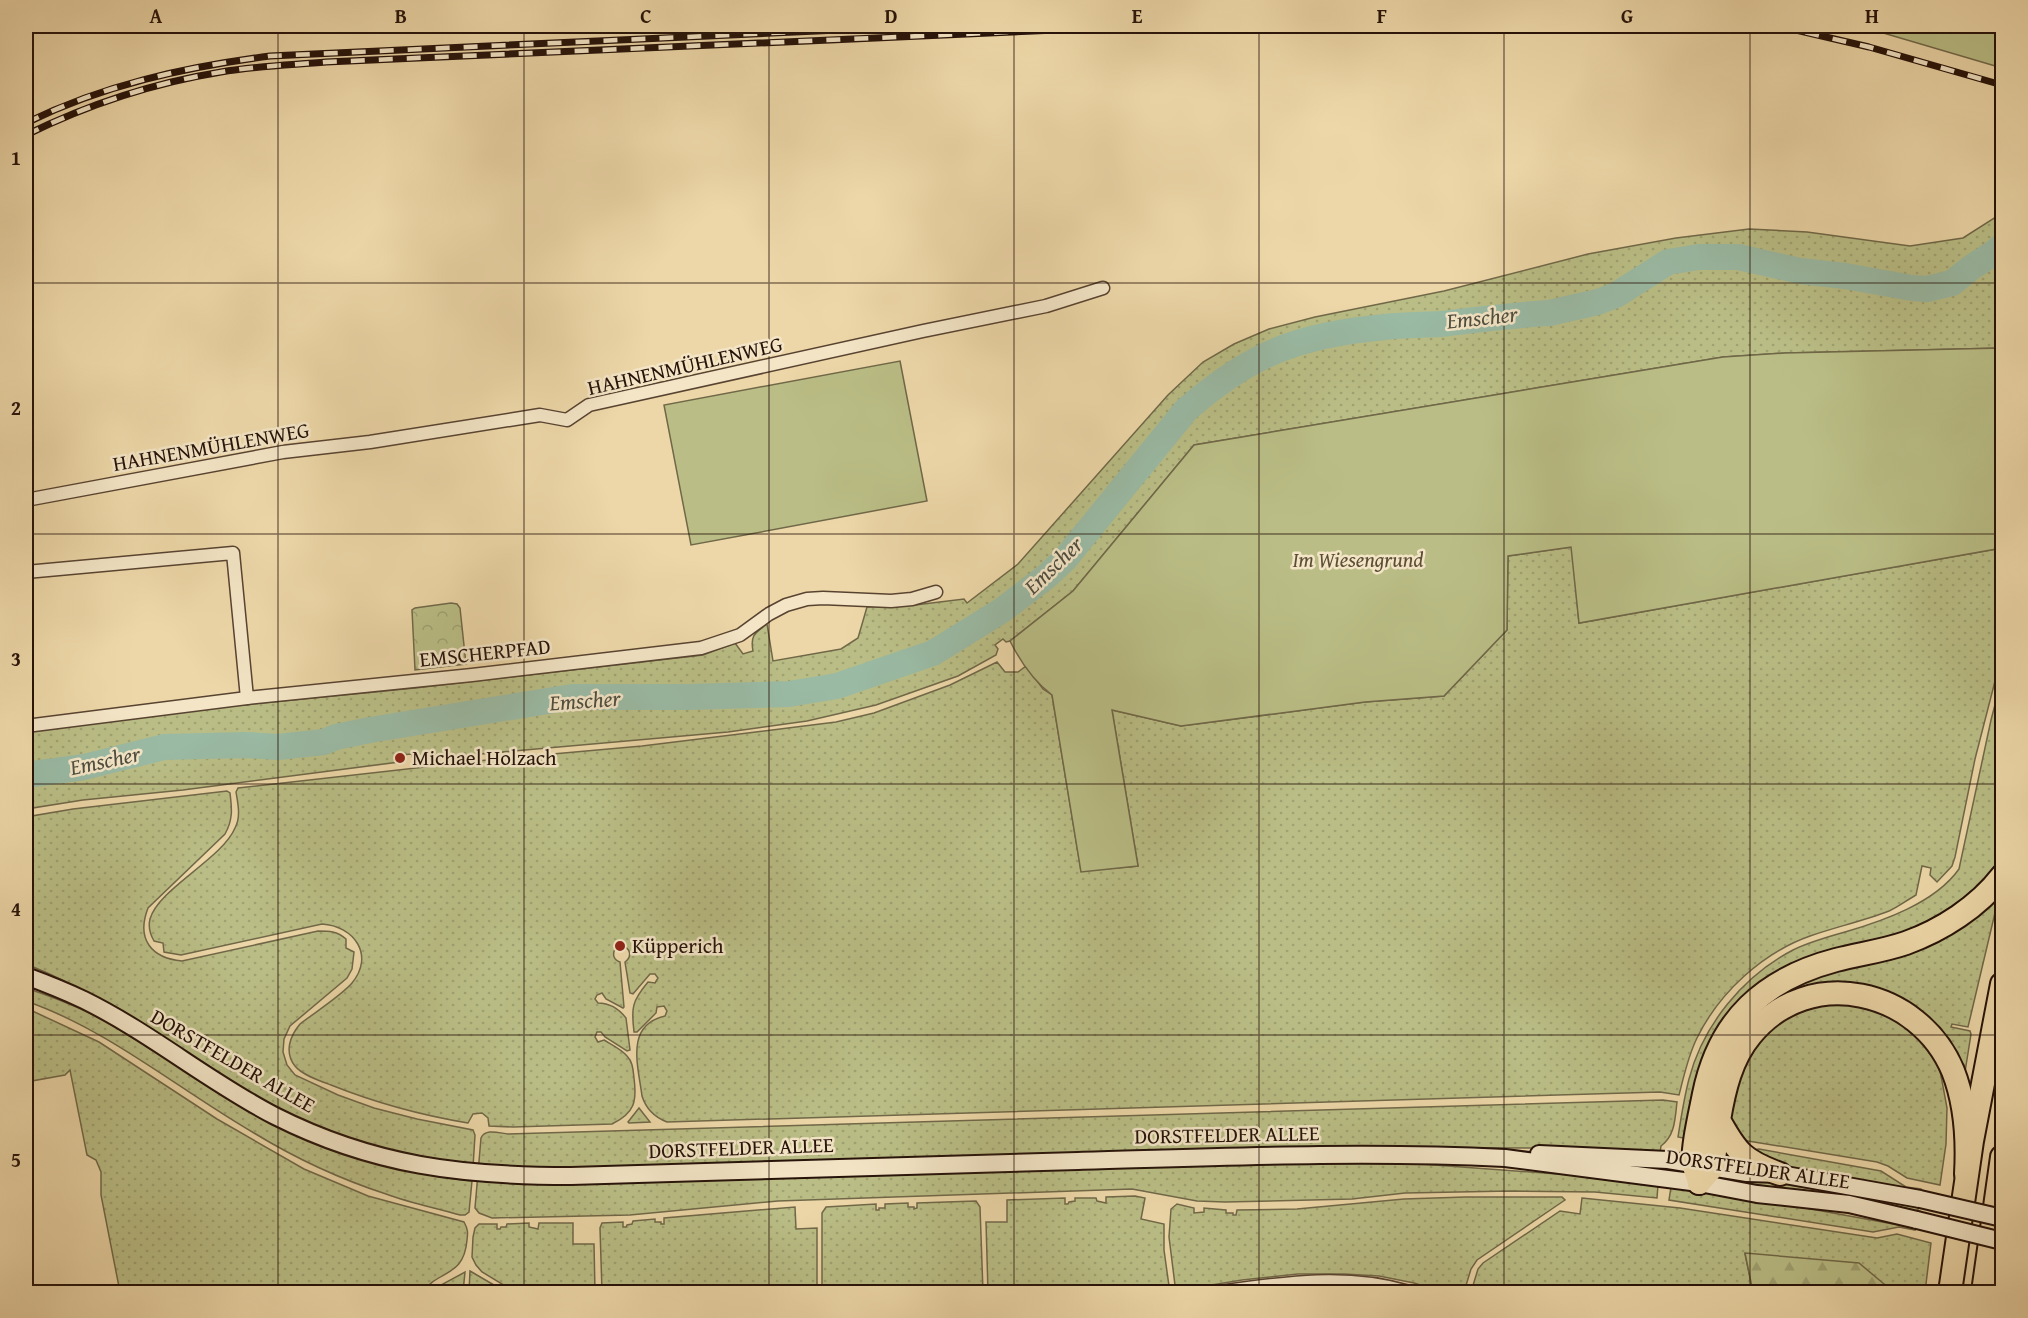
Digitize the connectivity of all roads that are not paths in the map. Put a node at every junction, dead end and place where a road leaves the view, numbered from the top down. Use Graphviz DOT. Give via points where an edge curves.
graph roads {
  1 [pos="1103,288"];
  2 [pos="26,500"];
  3 [pos="26,572"];
  4 [pos="936,592"];
  5 [pos="247,698"];
  6 [pos="26,726"];
  7 [pos="2002,876"];
  8 [pos="26,976"];
  9 [pos="2002,984"];
  10 [pos="1719,1120"];
  11 [pos="2002,1157"];
  12 [pos="1702,1171"];
  13 [pos="1780,1174"];
  14 [pos="1966,1174"];
  15 [pos="2002,1218"];
  16 [pos="2002,1241"];
  17 [pos="1321,1287"];
  18 [pos="1219,1293"];
  19 [pos="1409,1293"];
  20 [pos="1950,1293"];
  21 [pos="1983,1293"];
  1 -- 2 [label="street, HAHNENMÜHLENWEG" via="1046,306 589,405 567,420 540,415 283,452"];
  3 -- 5 [label="street" via="233,553"];
  4 -- 5 [label="street, EMSCHERPFAD" via="891,602 807,599 769,614 740,635 701,648"];
  5 -- 6 [label="street, EMSCHERPFAD"];
  7 -- 12 [label="highway" via="1981,899 1930,933 1802,971 1754,1000 1737,1017 1716,1053 1707,1079"];
  8 -- 12 [label="main road, DORSTFELDER ALLEE" via="86,1001 246,1100 308,1132 387,1159 460,1172 571,1176 1363,1154 1505,1158"];
  9 -- 14 [label="highway"];
  10 -- 12 [label="highway"];
  10 -- 13 [label="highway" via="1744,1157"];
  10 -- 14 [label="highway" via="1736,1059 1764,1021 1788,1005 1816,995 1842,992 1871,997 1915,1020 1952,1069 1965,1116"];
  11 -- 21 [label="highway"];
  12 -- 13 [label="main road, DORSTFELDER ALLEE"];
  12 -- 16 [label="main road, DORSTFELDER ALLEE, bridge" via="1757,1194 1849,1204"];
  13 -- 15 [label="main road, DORSTFELDER ALLEE, bridge"];
  14 -- 20 [label="highway"];
  17 -- 18 [label="street" via="1277,1284"];
  17 -- 19 [label="street" via="1355,1281"];
}
